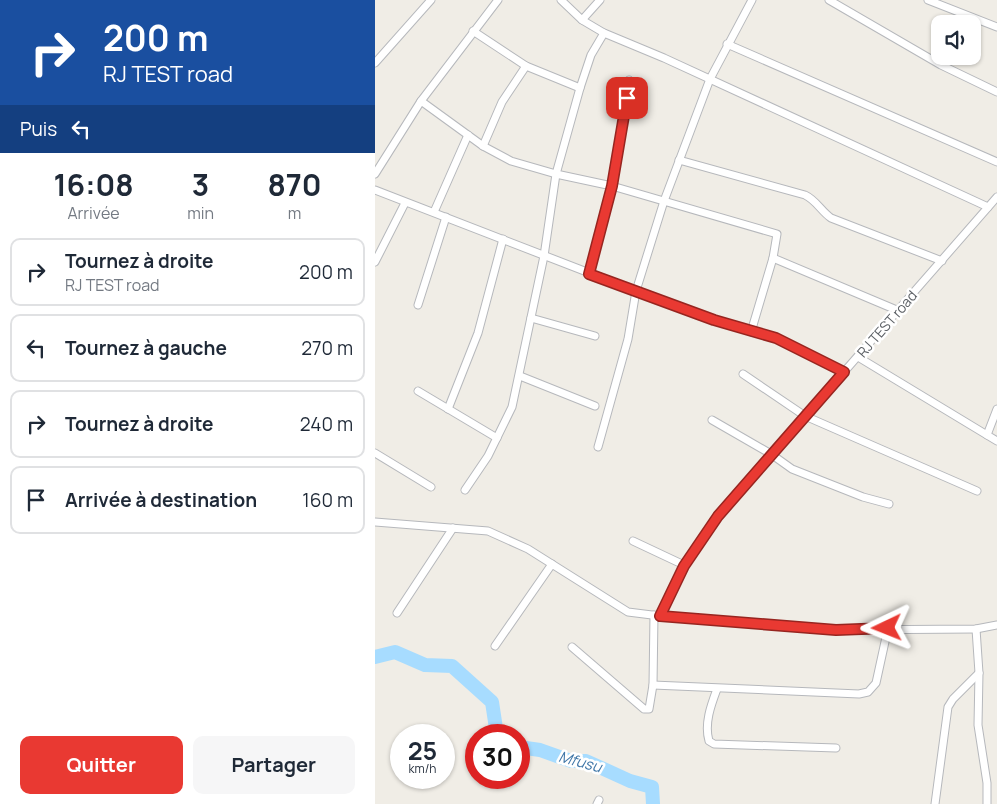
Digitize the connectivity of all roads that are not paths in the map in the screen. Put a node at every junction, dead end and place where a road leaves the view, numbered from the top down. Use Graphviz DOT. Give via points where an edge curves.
graph roads {
  1 [pos="431,0"];
  2 [pos="498,0"];
  3 [pos="561,0"];
  4 [pos="600,0"];
  5 [pos="752,0"];
  6 [pos="829,0"];
  7 [pos="928,0"];
  8 [pos="582,20"];
  9 [pos="997,27"];
  10 [pos="473,31"];
  11 [pos="604,33"];
  12 [pos="727,44"];
  13 [pos="375,63"];
  14 [pos="526,66"];
  15 [pos="710,79"];
  16 [pos="629,80"];
  17 [pos="580,88"];
  18 [pos="997,92"];
  19 [pos="421,101"];
  20 [pos="468,135"];
  21 [pos="483,146"];
  22 [pos="679,160"];
  23 [pos="997,162"];
  24 [pos="375,174"];
  25 [pos="556,174"];
  26 [pos="612,186"];
  27 [pos="375,190"];
  28 [pos="997,197"];
  29 [pos="664,201"];
  30 [pos="405,203"];
  31 [pos="987,208"];
  32 [pos="434,212"];
  33 [pos="446,217"];
  34 [pos="503,239"];
  35 [pos="543,256"];
  36 [pos="773,258"];
  37 [pos="942,261"];
  38 [pos="375,262"];
  39 [pos="589,274"];
  40 [pos="636,292"];
  41 [pos="418,305"];
  42 [pos="899,311"];
  43 [pos="531,318"];
  44 [pos="751,332"];
  45 [pos="595,336"];
  46 [pos="858,357"];
  47 [pos="844,372"];
  48 [pos="743,374"];
  49 [pos="519,376"];
  50 [pos="418,391"];
  51 [pos="595,406"];
  52 [pos="448,408"];
  53 [pos="997,409"];
  54 [pos="805,416"];
  55 [pos="711,420"];
  56 [pos="987,434"];
  57 [pos="497,438"];
  58 [pos="997,441"];
  59 [pos="598,447"];
  60 [pos="375,453"];
  61 [pos="771,454"];
  62 [pos="431,487"];
  63 [pos="465,490"];
  64 [pos="977,491"];
  65 [pos="889,504"];
  66 [pos="375,522"];
  67 [pos="453,528"];
  68 [pos="633,541"];
  69 [pos="552,564"];
  70 [pos="684,566"];
  71 [pos="397,614"];
  72 [pos="657,616"];
  73 [pos="997,625"];
  74 [pos="887,628"];
  75 [pos="976,629"];
  76 [pos="495,646"];
  77 [pos="572,647"];
  78 [pos="979,673"];
  79 [pos="653,685"];
  80 [pos="717,689"];
  81 [pos="835,748"];
  82 [pos="935,804"];
  83 [pos="987,804"];
  1 -- 13 [label="street"];
  2 -- 10 [label="street"];
  3 -- 8 [label="street"];
  4 -- 8 [label="street"];
  5 -- 12 [label="street"];
  6 -- 18 [label="street" via="941,65"];
  7 -- 9 [label="street"];
  8 -- 11 [label="street"];
  10 -- 14 [label="street"];
  10 -- 19 [label="street"];
  11 -- 15 [label="street"];
  11 -- 17 [label="street" via="591,55"];
  12 -- 15 [label="street"];
  12 -- 23 [label="street"];
  14 -- 17 [label="street"];
  14 -- 21 [label="street" via="503,102"];
  15 -- 22 [label="street"];
  15 -- 31 [label="street"];
  16 -- 26 [label="street"];
  17 -- 25 [label="street"];
  19 -- 20 [label="street"];
  19 -- 24 [label="street"];
  20 -- 21 [label="street"];
  20 -- 32 [label="street"];
  21 -- 25 [label="street" via="511,161"];
  22 -- 29 [label="street"];
  22 -- 37 [label="street" via="813,198 821,211 831,218"];
  25 -- 26 [label="street"];
  25 -- 35 [label="street"];
  26 -- 29 [label="street"];
  26 -- 39 [label="street"];
  27 -- 30 [label="street"];
  28 -- 31 [label="street, RJ TEST road"];
  29 -- 36 [label="street" via="773,232 777,236"];
  29 -- 40 [label="street"];
  30 -- 32 [label="street"];
  30 -- 38 [label="street"];
  31 -- 37 [label="street, RJ TEST road"];
  32 -- 33 [label="street"];
  33 -- 34 [label="street"];
  33 -- 41 [label="street"];
  34 -- 35 [label="street"];
  34 -- 52 [label="street" via="478,333"];
  35 -- 39 [label="street"];
  35 -- 43 [label="street"];
  36 -- 42 [label="street"];
  36 -- 44 [label="street"];
  37 -- 42 [label="street, RJ TEST road"];
  39 -- 40 [label="street"];
  40 -- 44 [label="street"];
  40 -- 59 [label="street" via="628,339"];
  42 -- 46 [label="street, RJ TEST road"];
  43 -- 45 [label="street"];
  43 -- 49 [label="street"];
  44 -- 47 [label="street" via="794,346"];
  46 -- 47 [label="street, RJ TEST road"];
  46 -- 56 [label="street"];
  47 -- 54 [label="street, RJ TEST road"];
  48 -- 54 [label="street"];
  49 -- 51 [label="street"];
  49 -- 57 [label="street" via="512,407"];
  50 -- 52 [label="street"];
  52 -- 57 [label="street"];
  53 -- 56 [label="street"];
  54 -- 61 [label="street, RJ TEST road"];
  54 -- 64 [label="street"];
  55 -- 61 [label="street"];
  56 -- 58 [label="street"];
  57 -- 63 [label="street"];
  60 -- 62 [label="street"];
  61 -- 65 [label="street" via="803,474"];
  61 -- 70 [label="street, RJ TEST road" via="718,516"];
  66 -- 67 [label="street"];
  67 -- 69 [label="street" via="488,531"];
  67 -- 71 [label="street"];
  68 -- 70 [label="street"];
  69 -- 72 [label="street" via="628,612"];
  69 -- 76 [label="street"];
  70 -- 72 [label="street, RJ TEST road"];
  72 -- 74 [label="street" via="836,630"];
  72 -- 79 [label="street"];
  73 -- 75 [label="street"];
  74 -- 75 [label="street"];
  74 -- 80 [label="street" via="876,683 868,692"];
  75 -- 78 [label="street"];
  77 -- 79 [label="street" via="644,709 651,705"];
  78 -- 82 [label="street" via="948,706"];
  78 -- 83 [label="street" via="978,725"];
  79 -- 80 [label="street"];
  80 -- 81 [label="street" via="709,712 707,736 714,744"];
}
